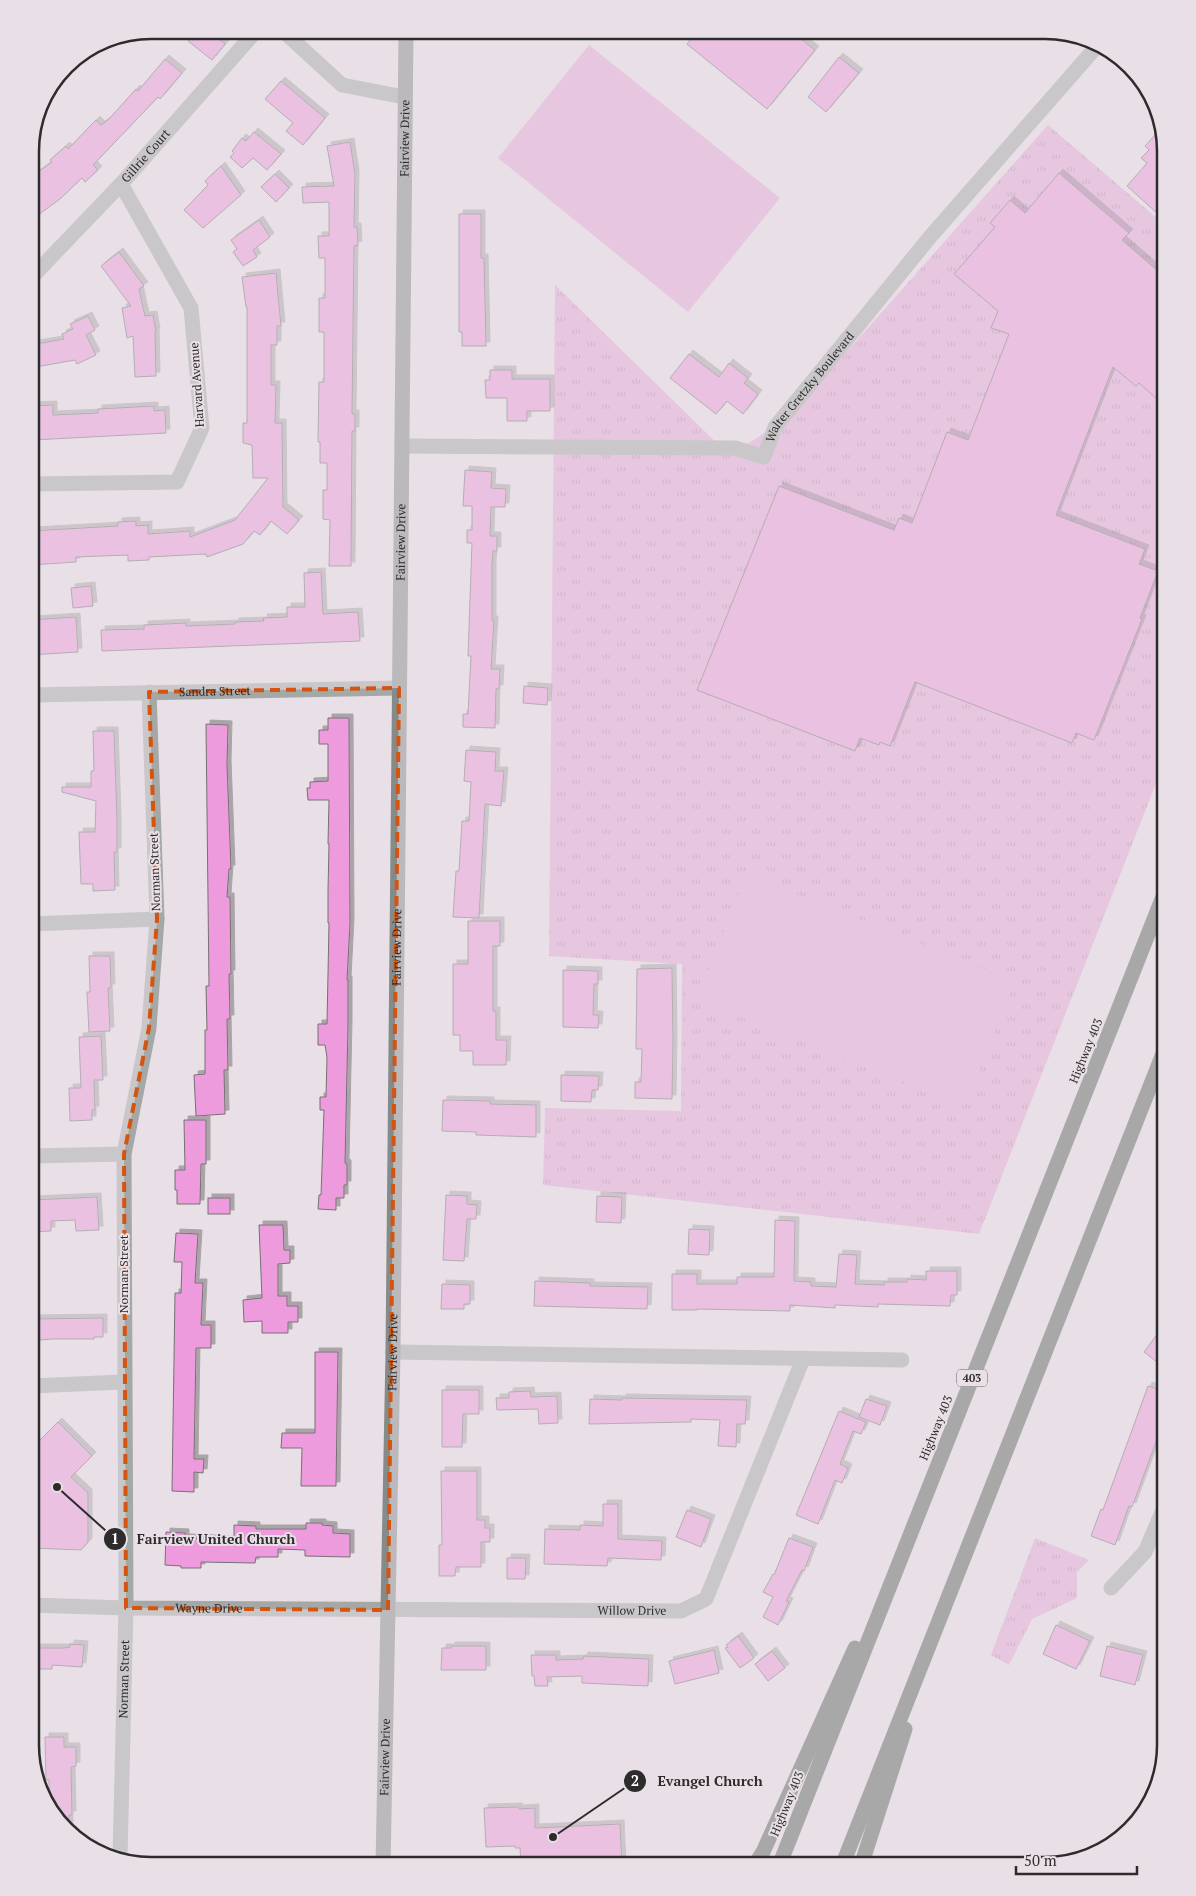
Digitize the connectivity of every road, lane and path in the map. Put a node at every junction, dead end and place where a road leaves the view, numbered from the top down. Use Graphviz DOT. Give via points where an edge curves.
graph roads {
  1 [pos="249,39"];
  2 [pos="292,39"];
  3 [pos="406,39"];
  4 [pos="1094,50"];
  5 [pos="404,97"];
  6 [pos="121,184"];
  7 [pos="39,270"];
  8 [pos="402,446"];
  9 [pos="39,484"];
  10 [pos="399,688"];
  11 [pos="149,692"];
  12 [pos="39,695"];
  13 [pos="1157,912"];
  14 [pos="157,919"];
  15 [pos="39,924"];
  16 [pos="1157,1069"];
  17 [pos="124,1154"];
  18 [pos="39,1156"];
  19 [pos="393,1352"];
  20 [pos="803,1359"];
  21 [pos="902,1360"];
  22 [pos="124,1382"];
  23 [pos="39,1386"];
  24 [pos="1157,1524"];
  25 [pos="891,1583"];
  26 [pos="1111,1588"];
  27 [pos="39,1605"];
  28 [pos="126,1608"];
  29 [pos="388,1610"];
  30 [pos="918,1671"];
  31 [pos="120,1852"];
  32 [pos="383,1857"];
  33 [pos="759,1857"];
  34 [pos="783,1857"];
  35 [pos="846,1857"];
  36 [pos="865,1857"];
  1 -- 6 [label="street, Gillrie Court"];
  2 -- 5 [label="street" via="342,85"];
  3 -- 5 [label="main road, Fairview Drive"];
  4 -- 8 [label="street, Walter Gretzky Boulevard" via="930,237 775,427 764,457 735,448"];
  5 -- 8 [label="main road, Fairview Drive"];
  6 -- 7 [label="street, Gillrie Court"];
  6 -- 9 [label="street, Harvard Avenue" via="191,308 202,428 177,482"];
  8 -- 10 [label="main road, Fairview Drive"];
  10 -- 11 [label="street, Sandra Street"];
  10 -- 19 [label="main road, Fairview Drive"];
  11 -- 12 [label="street, Sandra Street"];
  11 -- 14 [label="street, Norman Street"];
  13 -- 25 [label="highway, Highway 403 / 403"];
  14 -- 15 [label="street"];
  14 -- 17 [label="street, Norman Street" via="150,1028"];
  16 -- 30 [label="highway"];
  17 -- 18 [label="street"];
  17 -- 22 [label="street, Norman Street"];
  19 -- 20 [label="street"];
  19 -- 29 [label="main road, Fairview Drive"];
  20 -- 21 [label="street"];
  20 -- 29 [label="street, Willow Drive" via="706,1599 681,1611"];
  22 -- 23 [label="street"];
  22 -- 28 [label="street, Norman Street"];
  24 -- 26 [label="street" via="1145,1552"];
  25 -- 33 [label="highway" via="853,1651"];
  25 -- 34 [label="highway, Highway 403 / 403"];
  27 -- 28 [label="street, Wayne Drive"];
  28 -- 29 [label="street, Wayne Drive"];
  28 -- 31 [label="street, Norman Street"];
  29 -- 32 [label="main road, Fairview Drive"];
  30 -- 35 [label="highway"];
  30 -- 36 [label="highway" via="906,1725"];
}
